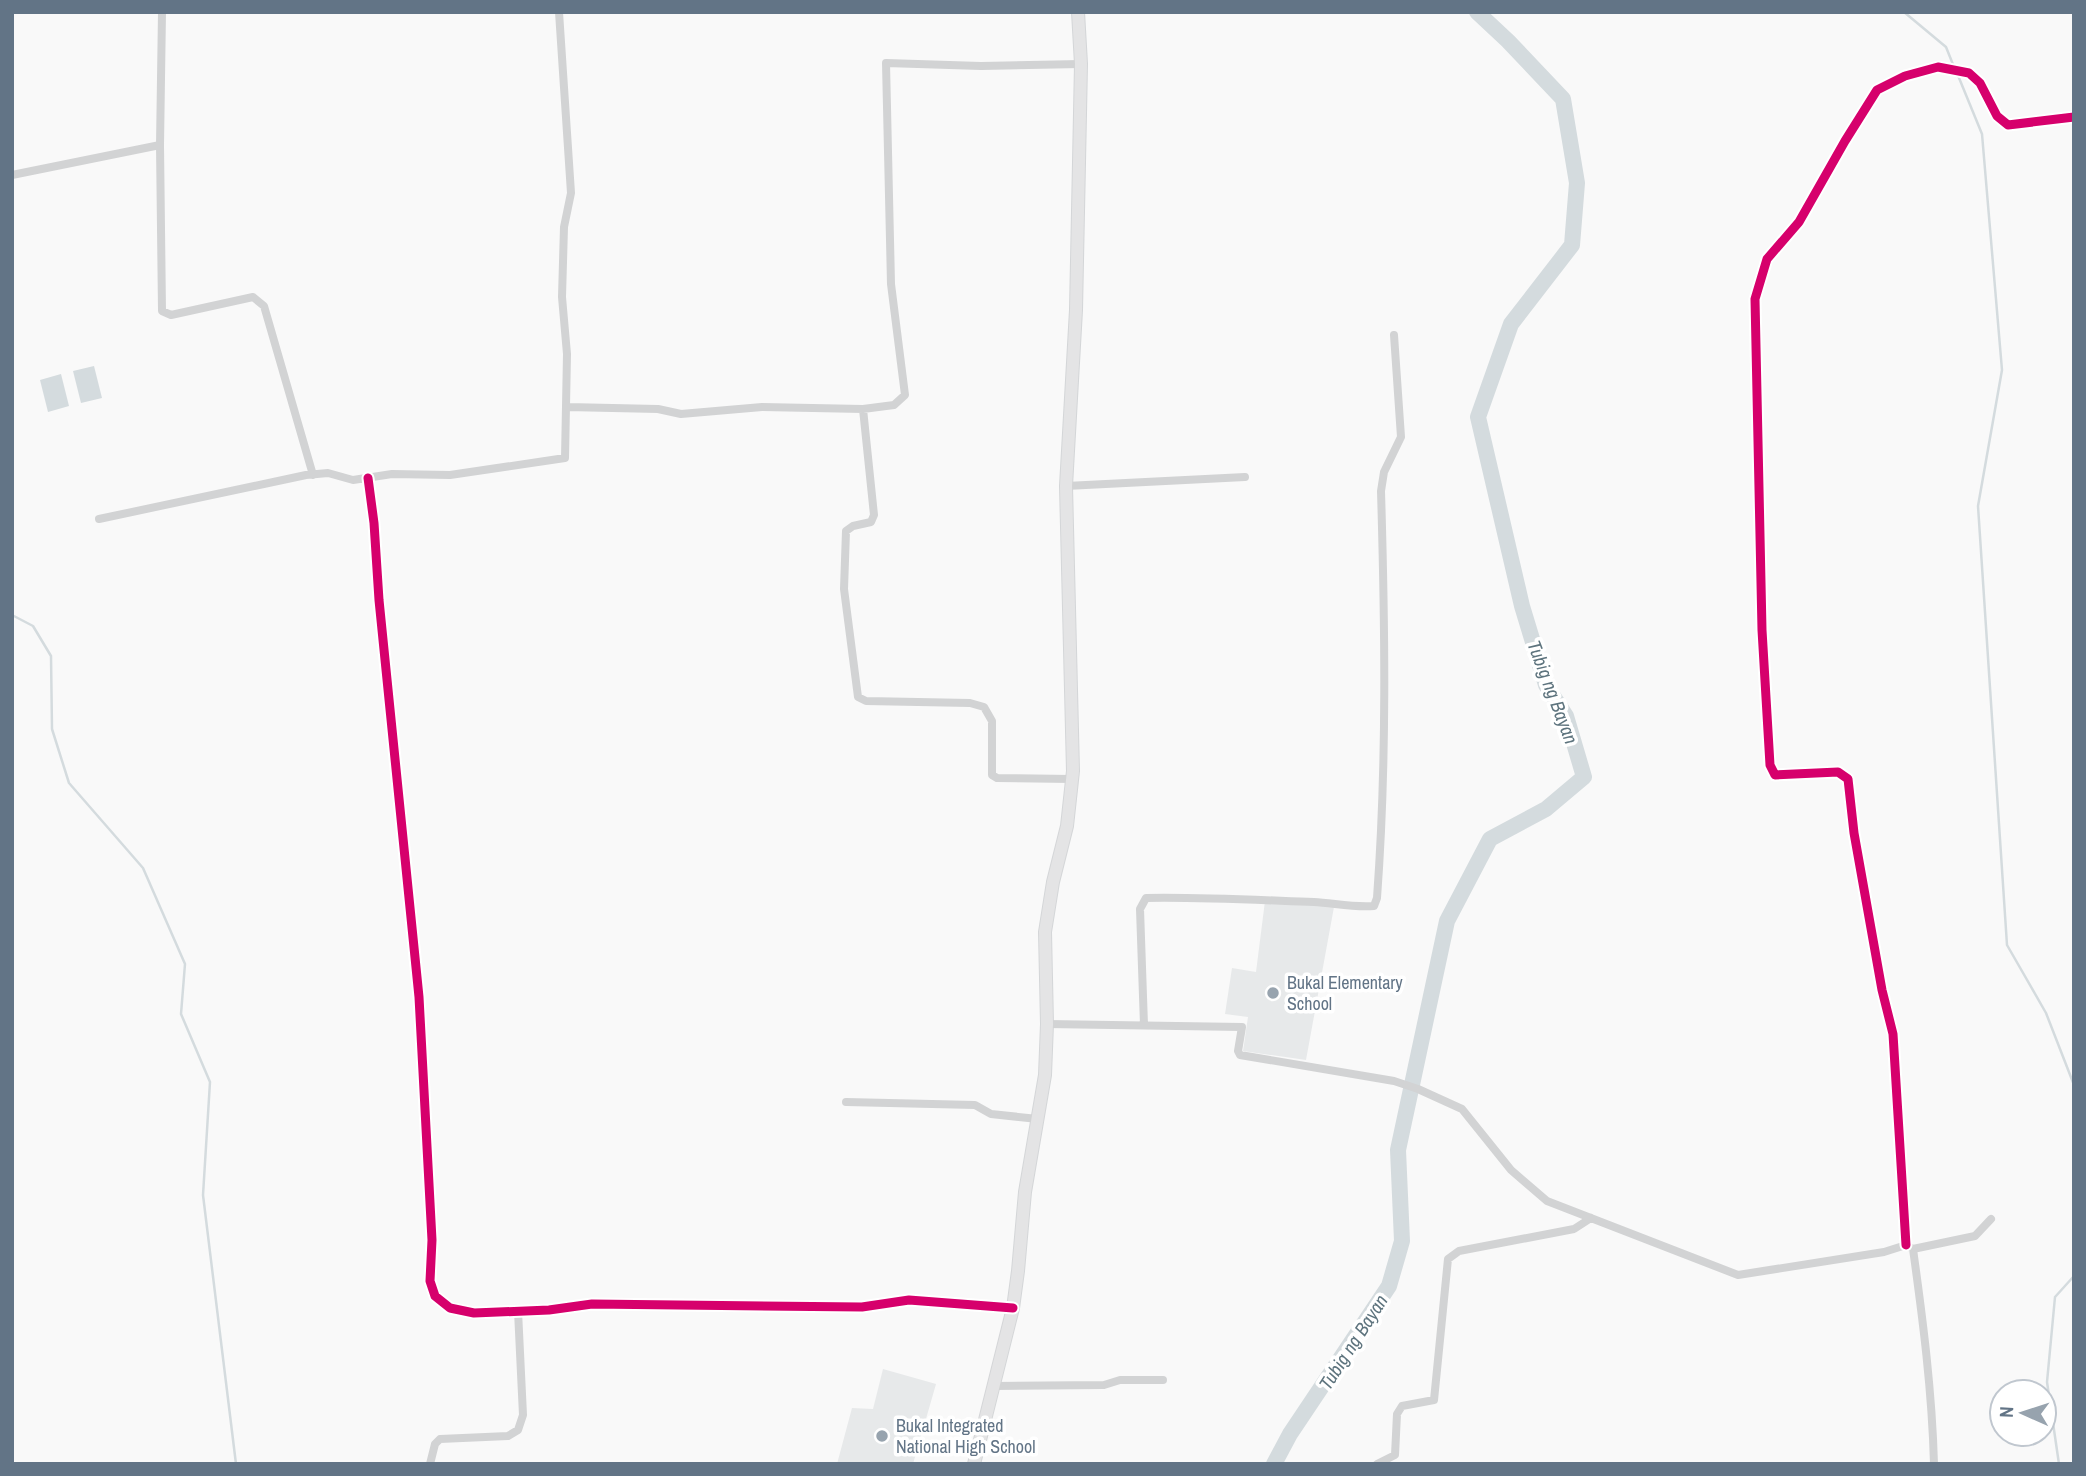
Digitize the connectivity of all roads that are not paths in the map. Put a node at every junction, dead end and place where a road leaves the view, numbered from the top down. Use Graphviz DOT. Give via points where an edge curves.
graph roads {
  1 [pos="162,12"];
  2 [pos="559,12"];
  3 [pos="1078,12"];
  4 [pos="1081,64"];
  5 [pos="2074,117"];
  6 [pos="160,145"];
  7 [pos="12,175"];
  8 [pos="1394,335"];
  9 [pos="566,407"];
  10 [pos="863,409"];
  11 [pos="313,475"];
  12 [pos="1245,477"];
  13 [pos="368,478"];
  14 [pos="1066,486"];
  15 [pos="99,519"];
  16 [pos="1072,779"];
  17 [pos="1047,1024"];
  18 [pos="1144,1025"];
  19 [pos="846,1102"];
  20 [pos="1038,1119"];
  21 [pos="1591,1218"];
  22 [pos="1991,1219"];
  23 [pos="1910,1247"];
  24 [pos="1013,1307"];
  25 [pos="518,1311"];
  26 [pos="1163,1380"];
  27 [pos="994,1386"];
  28 [pos="430,1464"];
  29 [pos="974,1464"];
  30 [pos="1377,1464"];
  31 [pos="1934,1464"];
  1 -- 6 [label="street"];
  2 -- 9 [label="street" via="570,193 562,297"];
  3 -- 4 [label="main road"];
  4 -- 10 [label="street" via="886,63 891,284 905,395 894,405"];
  4 -- 14 [label="main road" via="1076,310"];
  5 -- 23 [label="street" via="2008,125 1969,73 1938,67 1877,90 1799,222 1767,258 1755,299 1762,630 1770,765 1776,775 1838,772 1848,779 1893,1034"];
  6 -- 7 [label="street"];
  6 -- 11 [label="street" via="162,312 170,315 253,297 264,306"];
  8 -- 18 [label="street" via="1401,437 1384,472 1381,491 1386,664 1377,898 1374,906 1366,907 1146,898 1140,909"];
  9 -- 10 [label="street" via="658,409 681,414 762,407"];
  9 -- 13 [label="street" via="565,458 450,475"];
  10 -- 16 [label="street" via="874,515 871,522 846,531 845,577 858,697 984,707 992,721 992,775"];
  11 -- 13 [label="street"];
  11 -- 15 [label="street"];
  12 -- 14 [label="street"];
  13 -- 25 [label="street" via="419,997 432,1240 430,1282 435,1296 450,1308"];
  14 -- 16 [label="main road"];
  16 -- 17 [label="main road" via="1045,932"];
  17 -- 18 [label="street"];
  17 -- 20 [label="main road"];
  18 -- 21 [label="street" via="1242,1027 1240,1055 1418,1088 1462,1109 1511,1170 1547,1201"];
  19 -- 20 [label="street" via="975,1105 991,1114"];
  20 -- 24 [label="main road"];
  21 -- 23 [label="street" via="1738,1275"];
  21 -- 30 [label="street" via="1574,1229 1459,1251 1448,1259 1434,1400 1402,1406 1397,1414 1395,1455"];
  22 -- 23 [label="street" via="1975,1236"];
  23 -- 31 [label="street" via="1932,1398"];
  24 -- 25 [label="street" via="909,1300 862,1307 592,1304"];
  24 -- 27 [label="main road"];
  25 -- 28 [label="street" via="523,1415 518,1430 508,1436 440,1439"];
  26 -- 27 [label="street"];
  27 -- 29 [label="main road"];
}
